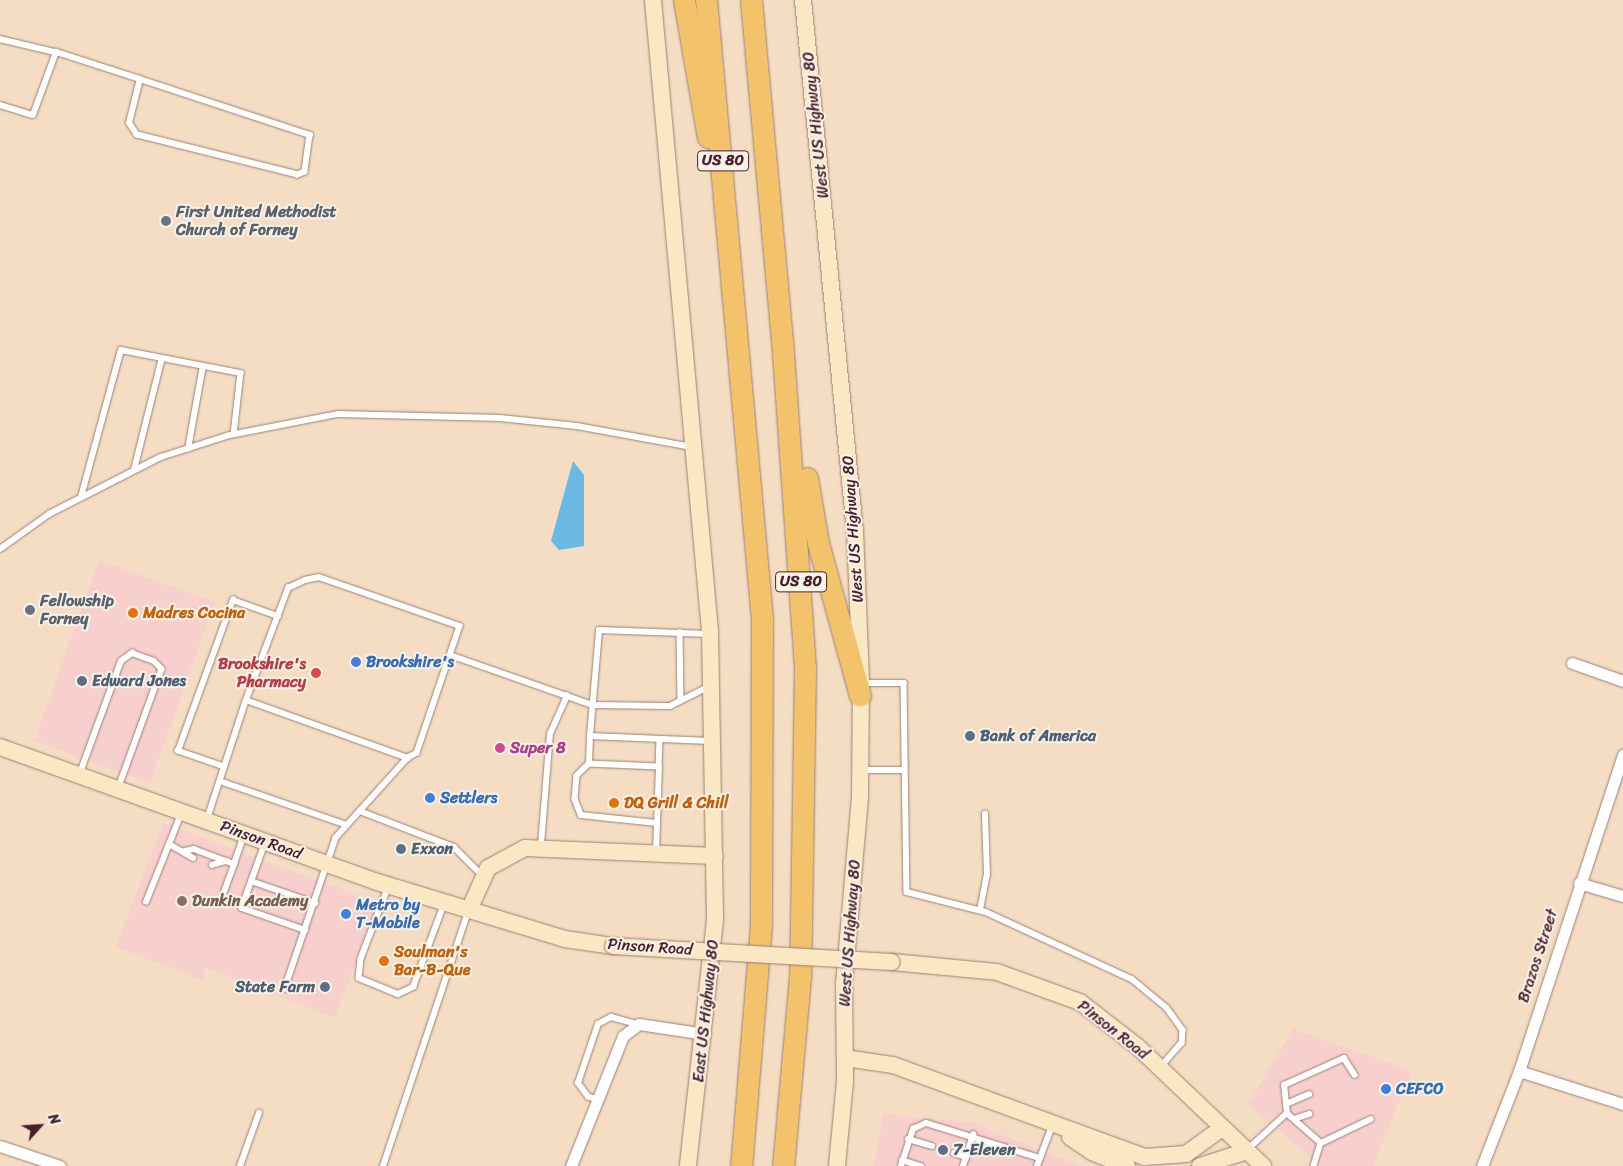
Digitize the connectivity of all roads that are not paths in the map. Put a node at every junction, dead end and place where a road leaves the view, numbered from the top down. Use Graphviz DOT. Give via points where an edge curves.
graph roads {
  1 [pos="653,0"];
  2 [pos="684,0"];
  3 [pos="706,0"];
  4 [pos="751,0"];
  5 [pos="803,0"];
  6 [pos="0,39"];
  7 [pos="56,52"];
  8 [pos="140,79"];
  9 [pos="0,105"];
  10 [pos="739,322"];
  11 [pos="783,353"];
  12 [pos="162,358"];
  13 [pos="203,366"];
  14 [pos="234,434"];
  15 [pos="692,447"];
  16 [pos="188,449"];
  17 [pos="134,470"];
  18 [pos="81,497"];
  19 [pos="0,549"];
  20 [pos="278,616"];
  21 [pos="680,632"];
  22 [pos="710,635"];
  23 [pos="453,656"];
  24 [pos="1572,663"];
  25 [pos="1623,681"];
  26 [pos="709,686"];
  27 [pos="861,689"];
  28 [pos="567,696"];
  29 [pos="246,700"];
  30 [pos="681,700"];
  31 [pos="593,705"];
  32 [pos="590,736"];
  33 [pos="660,739"];
  34 [pos="710,741"];
  35 [pos="0,747"];
  36 [pos="1623,755"];
  37 [pos="408,758"];
  38 [pos="589,764"];
  39 [pos="224,767"];
  40 [pos="659,767"];
  41 [pos="861,770"];
  42 [pos="904,770"];
  43 [pos="79,775"];
  44 [pos="220,781"];
  45 [pos="118,789"];
  46 [pos="360,811"];
  47 [pos="182,812"];
  48 [pos="985,814"];
  49 [pos="206,821"];
  50 [pos="657,823"];
  51 [pos="347,825"];
  52 [pos="244,834"];
  53 [pos="265,842"];
  54 [pos="169,844"];
  55 [pos="540,846"];
  56 [pos="185,851"];
  57 [pos="656,852"];
  58 [pos="715,856"];
  59 [pos="193,858"];
  60 [pos="226,861"];
  61 [pos="234,864"];
  62 [pos="328,864"];
  63 [pos="212,865"];
  64 [pos="484,877"];
  65 [pos="251,881"];
  66 [pos="1579,883"];
  67 [pos="389,885"];
  68 [pos="224,892"];
  69 [pos="1623,896"];
  70 [pos="146,902"];
  71 [pos="315,902"];
  72 [pos="444,902"];
  73 [pos="469,910"];
  74 [pos="980,910"];
  75 [pos="305,930"];
  76 [pos="285,989"];
  77 [pos="639,1024"];
  78 [pos="706,1034"];
  79 [pos="845,1058"];
  80 [pos="1160,1068"];
  81 [pos="1519,1071"];
  82 [pos="1355,1075"];
  83 [pos="1309,1094"];
  84 [pos="599,1100"];
  85 [pos="1286,1104"];
  86 [pos="1623,1104"];
  87 [pos="259,1113"];
  88 [pos="1287,1113"];
  89 [pos="1309,1114"];
  90 [pos="1294,1119"];
  91 [pos="1371,1119"];
  92 [pos="1052,1124"];
  93 [pos="1222,1128"];
  94 [pos="972,1135"];
  95 [pos="908,1139"];
  96 [pos="1321,1143"];
  97 [pos="0,1146"];
  98 [pos="932,1146"];
  99 [pos="1247,1151"];
  100 [pos="954,1153"];
  101 [pos="966,1157"];
  102 [pos="1040,1158"];
  103 [pos="902,1163"];
  104 [pos="60,1166"];
  105 [pos="240,1166"];
  106 [pos="383,1166"];
  107 [pos="571,1166"];
  108 [pos="688,1166"];
  109 [pos="741,1166"];
  110 [pos="784,1166"];
  111 [pos="837,1166"];
  112 [pos="921,1166"];
  113 [pos="963,1166"];
  114 [pos="1037,1166"];
  115 [pos="1127,1166"];
  116 [pos="1200,1166"];
  117 [pos="1263,1166"];
  118 [pos="1314,1166"];
  119 [pos="1482,1166"];
  1 -- 15 [label="main road"];
  2 -- 10 [label="highway"];
  3 -- 10 [label="highway, US 80"];
  4 -- 11 [label="highway, US 80"];
  5 -- 27 [label="main road, West US Highway 80" via="855,532"];
  6 -- 7 [label="lane"];
  7 -- 8 [label="lane"];
  7 -- 9 [label="lane" via="33,115"];
  8 -- 8 [label="lane" via="310,135 305,172 298,175 137,135 129,124"];
  10 -- 109 [label="highway, US 80" via="760,576 765,745 758,980"];
  11 -- 27 [label="highway" via="800,425 812,516"];
  11 -- 110 [label="highway, US 80" via="802,611 806,783 800,977"];
  12 -- 13 [label="lane"];
  12 -- 17 [label="lane"];
  12 -- 18 [label="lane" via="121,350"];
  13 -- 14 [label="lane" via="241,374"];
  13 -- 16 [label="lane"];
  14 -- 15 [label="lane" via="338,414 403,414 577,426"];
  14 -- 16 [label="lane"];
  15 -- 22 [label="main road"];
  16 -- 17 [label="lane"];
  17 -- 18 [label="lane"];
  18 -- 19 [label="lane"];
  20 -- 23 [label="lane" via="288,588 319,577 460,626"];
  20 -- 29 [label="lane"];
  20 -- 39 [label="lane" via="233,600 178,750"];
  21 -- 22 [label="lane"];
  21 -- 30 [label="lane"];
  21 -- 31 [label="lane" via="599,630"];
  22 -- 26 [label="main road"];
  23 -- 28 [label="lane"];
  23 -- 37 [label="lane" via="417,753"];
  24 -- 25 [label="street"];
  26 -- 30 [label="lane"];
  26 -- 34 [label="main road"];
  27 -- 41 [label="main road, West US Highway 80"];
  27 -- 42 [label="lane" via="904,684"];
  28 -- 31 [label="lane"];
  28 -- 55 [label="lane" via="550,734"];
  29 -- 37 [label="lane"];
  29 -- 39 [label="lane"];
  30 -- 31 [label="lane" via="670,706"];
  31 -- 32 [label="lane"];
  32 -- 33 [label="lane"];
  32 -- 38 [label="lane"];
  33 -- 34 [label="lane"];
  33 -- 40 [label="lane"];
  34 -- 58 [label="main road"];
  35 -- 43 [label="main road, Pinson Road"];
  36 -- 66 [label="street, Brazos Street"];
  37 -- 46 [label="lane"];
  38 -- 40 [label="lane"];
  38 -- 50 [label="lane" via="577,776 575,799 580,815"];
  39 -- 44 [label="lane"];
  40 -- 50 [label="lane"];
  41 -- 42 [label="lane"];
  41 -- 79 [label="main road, West US Highway 80" via="844,983"];
  42 -- 74 [label="lane" via="907,892"];
  43 -- 45 [label="main road, Pinson Road"];
  43 -- 45 [label="lane" via="121,661 132,653 139,655 162,669"];
  44 -- 49 [label="lane"];
  44 -- 51 [label="lane"];
  45 -- 47 [label="main road, Pinson Road"];
  46 -- 51 [label="lane"];
  46 -- 64 [label="lane" via="454,847"];
  47 -- 49 [label="main road, Pinson Road"];
  47 -- 54 [label="lane"];
  48 -- 74 [label="lane" via="987,875"];
  49 -- 52 [label="main road, Pinson Road"];
  50 -- 57 [label="lane"];
  51 -- 62 [label="lane" via="336,838"];
  52 -- 53 [label="main road, Pinson Road"];
  52 -- 61 [label="lane"];
  53 -- 62 [label="main road, Pinson Road"];
  53 -- 65 [label="lane"];
  54 -- 56 [label="lane"];
  54 -- 70 [label="lane"];
  55 -- 57 [label="main road"];
  55 -- 64 [label="main road" via="508,854 488,868"];
  56 -- 59 [label="lane"];
  56 -- 60 [label="lane" via="194,849"];
  57 -- 58 [label="main road"];
  58 -- 78 [label="main road, East US Highway 80" via="715,920"];
  60 -- 61 [label="lane"];
  60 -- 63 [label="lane"];
  61 -- 68 [label="lane"];
  62 -- 67 [label="main road, Pinson Road"];
  62 -- 71 [label="lane"];
  64 -- 73 [label="main road"];
  65 -- 71 [label="lane"];
  65 -- 75 [label="lane" via="242,908"];
  66 -- 69 [label="street"];
  66 -- 81 [label="street, Brazos Street"];
  67 -- 72 [label="main road, Pinson Road"];
  67 -- 72 [label="lane" via="361,959 359,978 398,994 413,987"];
  71 -- 75 [label="lane"];
  72 -- 73 [label="main road, Pinson Road"];
  73 -- 80 [label="main road, Pinson Road, bridge" via="565,939 613,946 990,970 1065,995 1091,1008"];
  73 -- 106 [label="lane"];
  74 -- 80 [label="lane" via="1096,960 1155,997 1183,1030 1182,1043"];
  75 -- 76 [label="lane"];
  77 -- 78 [label="street"];
  77 -- 84 [label="street" via="623,1036"];
  77 -- 84 [label="lane" via="611,1018 598,1024 578,1084 588,1096"];
  78 -- 108 [label="main road, East US Highway 80"];
  79 -- 92 [label="main road" via="893,1065"];
  79 -- 111 [label="main road"];
  80 -- 93 [label="main road, Pinson Road"];
  81 -- 86 [label="street"];
  81 -- 119 [label="street, Brazos Street"];
  82 -- 85 [label="lane" via="1344,1058 1316,1068 1284,1085"];
  83 -- 85 [label="lane"];
  84 -- 107 [label="street"];
  85 -- 88 [label="lane"];
  87 -- 105 [label="lane"];
  88 -- 90 [label="lane"];
  88 -- 99 [label="lane"];
  89 -- 90 [label="lane"];
  90 -- 96 [label="lane"];
  91 -- 96 [label="lane"];
  92 -- 93 [label="main road" via="1131,1153 1156,1158 1186,1154"];
  92 -- 102 [label="lane"];
  92 -- 115 [label="main road" via="1092,1152"];
  93 -- 99 [label="main road, Pinson Road"];
  94 -- 95 [label="lane" via="926,1123 913,1129"];
  94 -- 101 [label="lane"];
  94 -- 102 [label="lane"];
  95 -- 98 [label="lane"];
  95 -- 103 [label="lane"];
  96 -- 118 [label="lane"];
  97 -- 104 [label="street"];
  99 -- 116 [label="main road"];
  99 -- 117 [label="main road, Pinson Road"];
  100 -- 101 [label="lane"];
  101 -- 113 [label="lane"];
  102 -- 114 [label="lane"];
  103 -- 112 [label="lane"];
}
